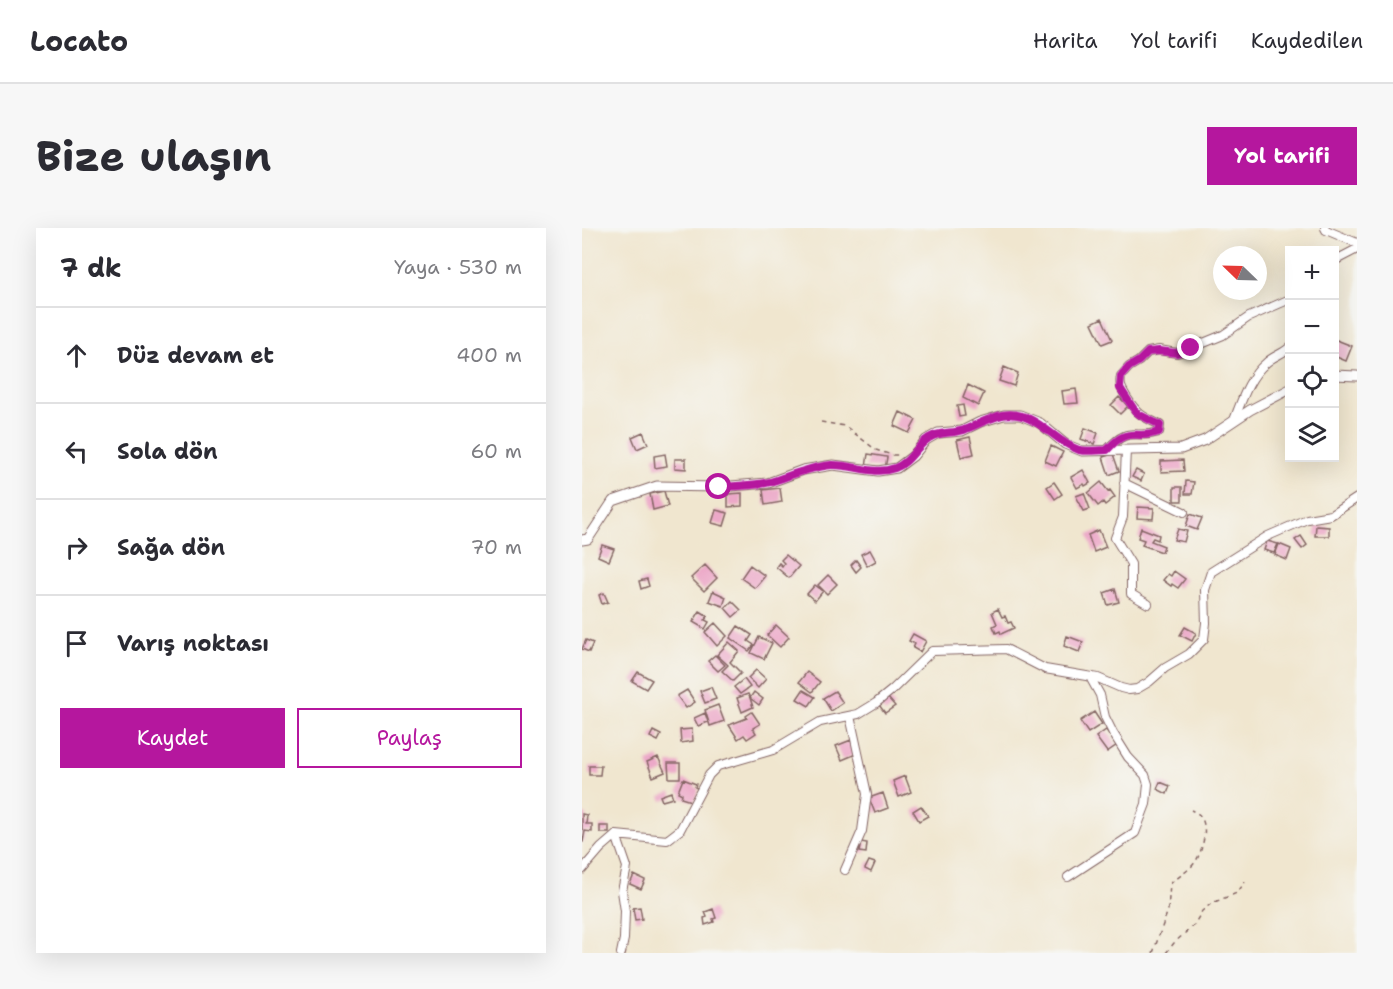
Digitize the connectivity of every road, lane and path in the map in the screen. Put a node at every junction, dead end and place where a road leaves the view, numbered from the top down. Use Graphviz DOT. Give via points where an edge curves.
graph roads {
  1 [pos="1325,228"];
  2 [pos="1357,243"];
  3 [pos="1357,249"];
  4 [pos="1339,259"];
  5 [pos="1288,300"];
  6 [pos="1285,352"];
  7 [pos="1339,375"];
  8 [pos="1357,376"];
  9 [pos="1285,392"];
  10 [pos="1234,420"];
  11 [pos="822,422"];
  12 [pos="1107,450"];
  13 [pos="1126,450"];
  14 [pos="913,456"];
  15 [pos="1124,483"];
  16 [pos="1357,498"];
  17 [pos="1184,512"];
  18 [pos="582,540"];
  19 [pos="1148,604"];
  20 [pos="1090,677"];
  21 [pos="850,716"];
  22 [pos="1191,810"];
  23 [pos="616,835"];
  24 [pos="582,870"];
  25 [pos="845,870"];
  26 [pos="1068,877"];
  27 [pos="1245,882"];
  28 [pos="621,953"];
  29 [pos="1153,953"];
  30 [pos="1166,953"];
  1 -- 2 [label="street"];
  3 -- 4 [label="street"];
  5 -- 12 [label="street" via="1249,317 1223,335 1177,353 1148,352 1129,367 1121,376 1120,388 1135,411 1160,425 1159,432 1124,435"];
  6 -- 10 [label="street" via="1268,360 1255,374"];
  7 -- 8 [label="street"];
  9 -- 10 [label="street"];
  10 -- 13 [label="street" via="1205,440 1181,449"];
  11 -- 14 [label="path" via="845,426 876,450"];
  12 -- 13 [label="street"];
  12 -- 14 [label="street" via="1082,451 1065,444 1040,423 1020,415 1004,415 962,431 938,433"];
  13 -- 15 [label="street"];
  14 -- 18 [label="street" via="897,468 878,471 833,465 803,470 768,483 657,486 613,501 588,538"];
  15 -- 17 [label="street"];
  15 -- 19 [label="street" via="1123,517 1114,538 1131,564 1131,594"];
  16 -- 20 [label="street" via="1331,515 1307,519 1268,536 1210,572 1205,590 1204,639 1149,682 1129,690"];
  20 -- 21 [label="street" via="1045,669 1006,649 933,651 876,703"];
  20 -- 26 [label="street" via="1113,733 1145,775 1146,804 1135,833"];
  21 -- 23 [label="street" via="820,722 772,750 718,766 680,830 668,840"];
  21 -- 25 [label="street" via="867,794 862,831"];
  22 -- 29 [label="path" via="1203,820 1201,851 1195,863 1170,884 1168,910"];
  23 -- 24 [label="street"];
  23 -- 28 [label="street" via="627,867 622,891 625,911"];
  27 -- 30 [label="path" via="1237,893 1202,911 1194,925"];
}
